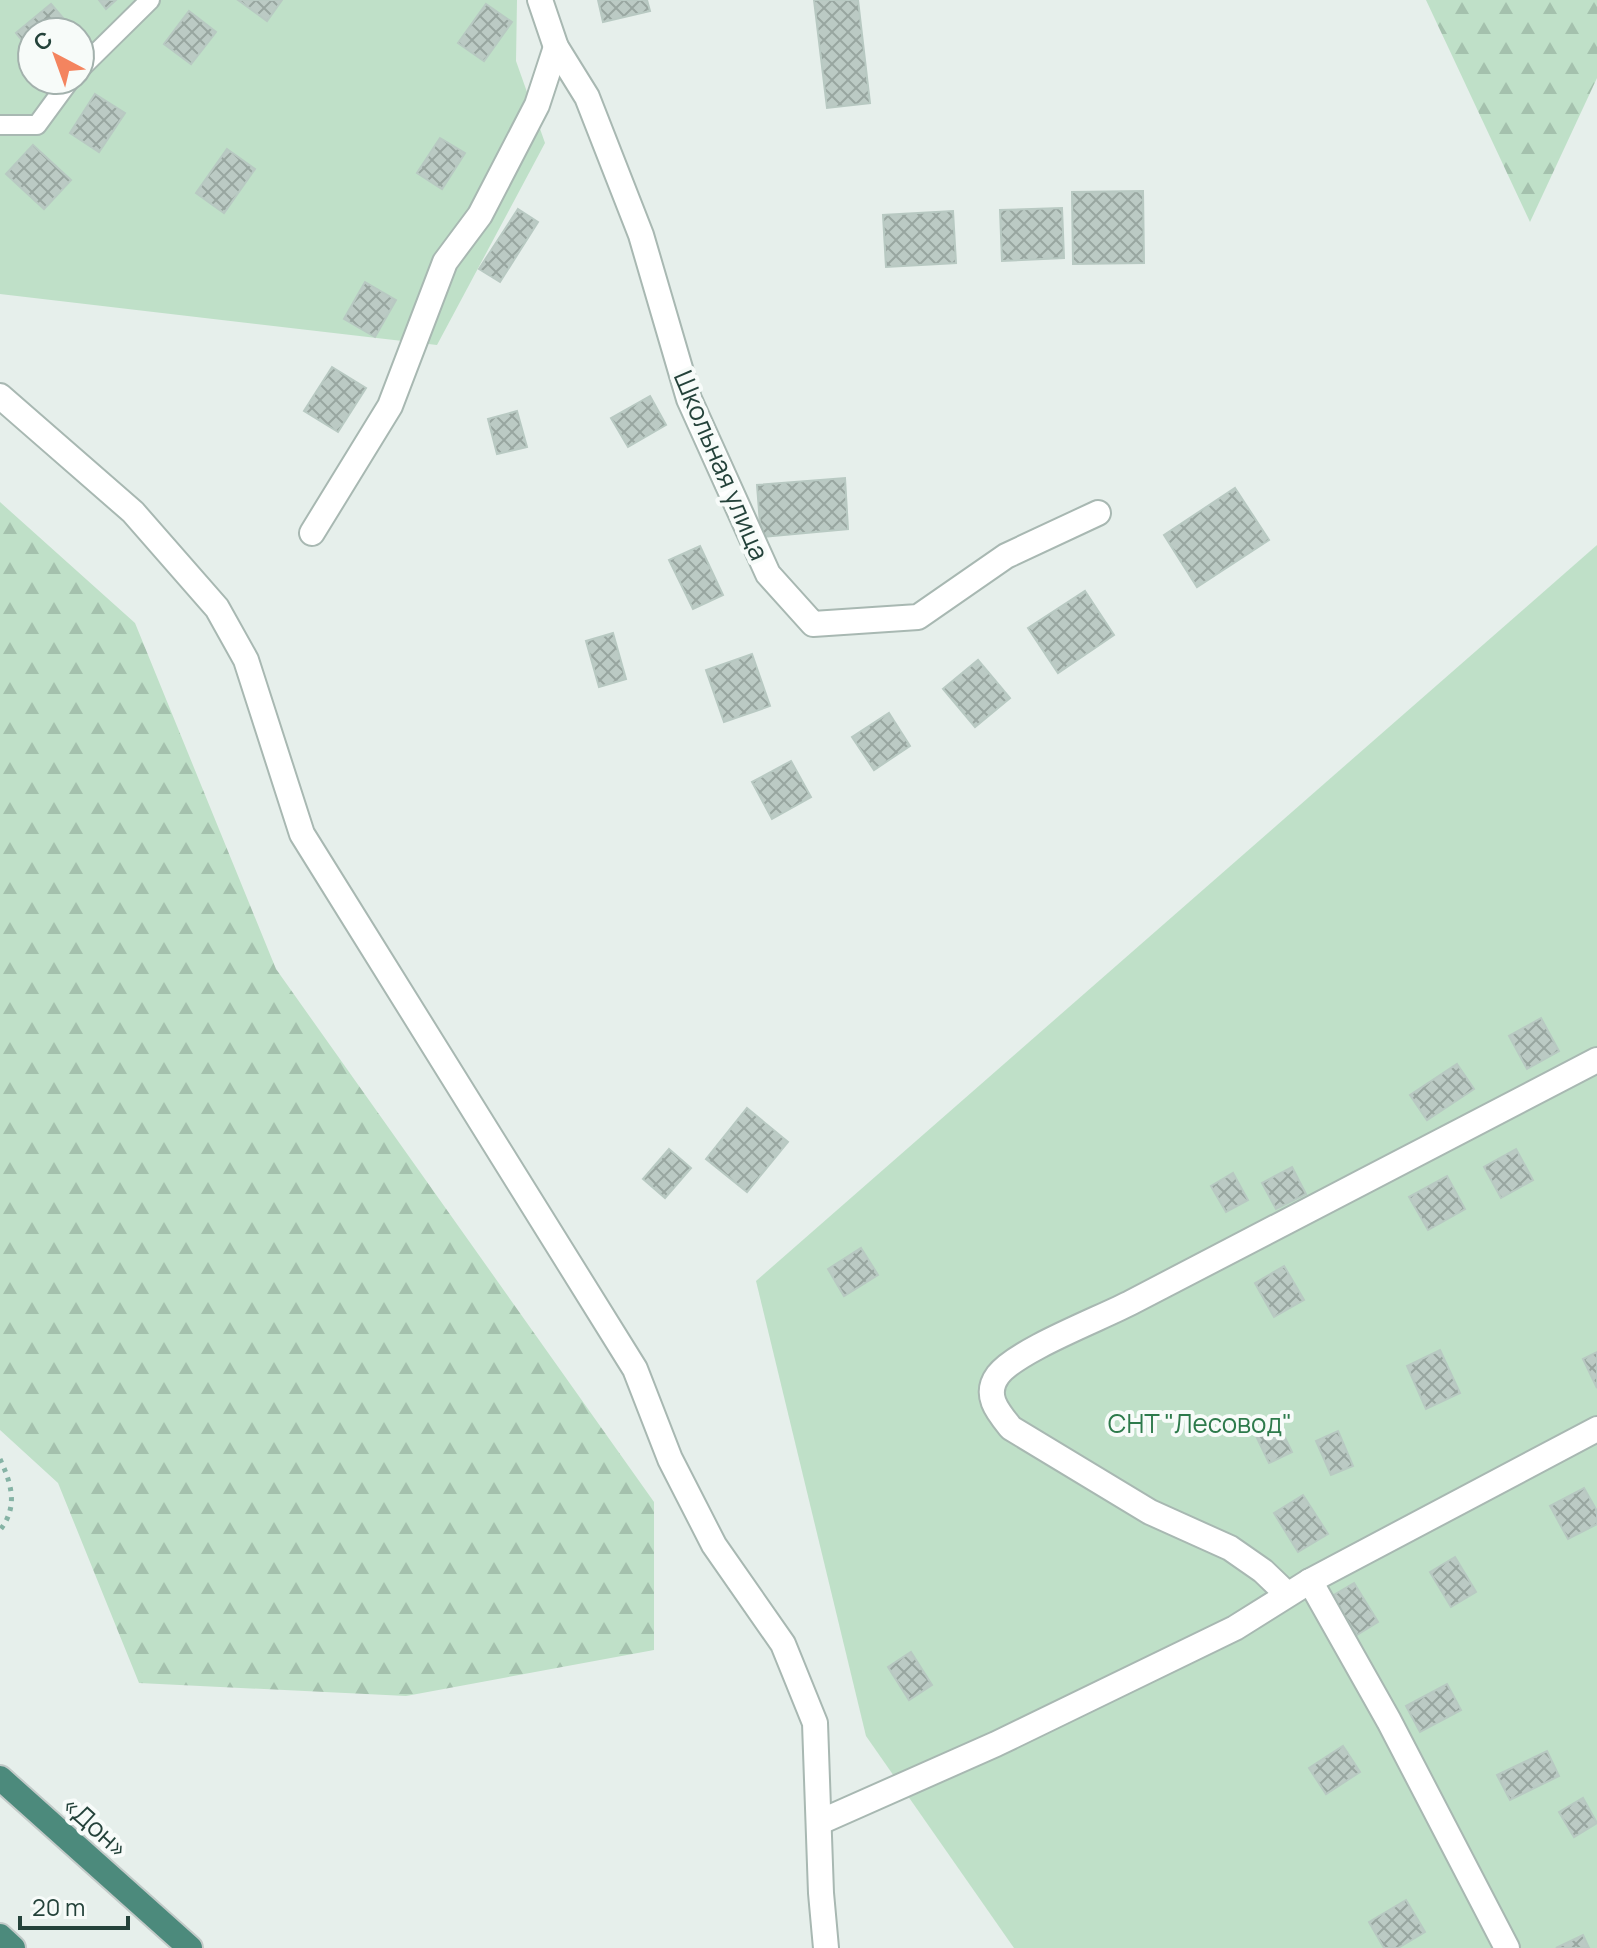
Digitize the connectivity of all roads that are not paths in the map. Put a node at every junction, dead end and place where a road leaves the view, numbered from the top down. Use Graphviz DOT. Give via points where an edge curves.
graph roads {
  1 [pos="150,0"];
  2 [pos="540,0"];
  3 [pos="556,47"];
  4 [pos="96,53"];
  5 [pos="58,96"];
  6 [pos="0,125"];
  7 [pos="0,396"];
  8 [pos="1098,513"];
  9 [pos="312,533"];
  10 [pos="1597,1060"];
  11 [pos="1597,1429"];
  12 [pos="1310,1581"];
  13 [pos="1287,1594"];
  14 [pos="0,1778"];
  15 [pos="820,1822"];
  16 [pos="0,1936"];
  17 [pos="13,1948"];
  18 [pos="190,1948"];
  19 [pos="826,1948"];
  20 [pos="1507,1948"];
  1 -- 4 [label="lane"];
  2 -- 3 [label="street, Школьная улица"];
  3 -- 8 [label="street, Школьная улица" via="587,97 641,235 689,399 713,453 768,574 813,624 918,617 1006,556"];
  3 -- 9 [label="street" via="537,105 480,215 445,262 390,406"];
  5 -- 6 [label="lane" via="37,125"];
  7 -- 15 [label="street" via="133,512 217,608 246,660 302,834 635,1369 670,1459 714,1545 783,1644 815,1723"];
  10 -- 13 [label="street" via="1024,1355 998,1375 994,1409 1011,1428 1150,1512 1230,1548"];
  11 -- 12 [label="street"];
  12 -- 13 [label="street"];
  12 -- 20 [label="street"];
  13 -- 15 [label="street" via="1235,1628"];
  14 -- 18 [label="highway, «Дон»"];
  15 -- 19 [label="street"];
  16 -- 17 [label="highway"];
}
